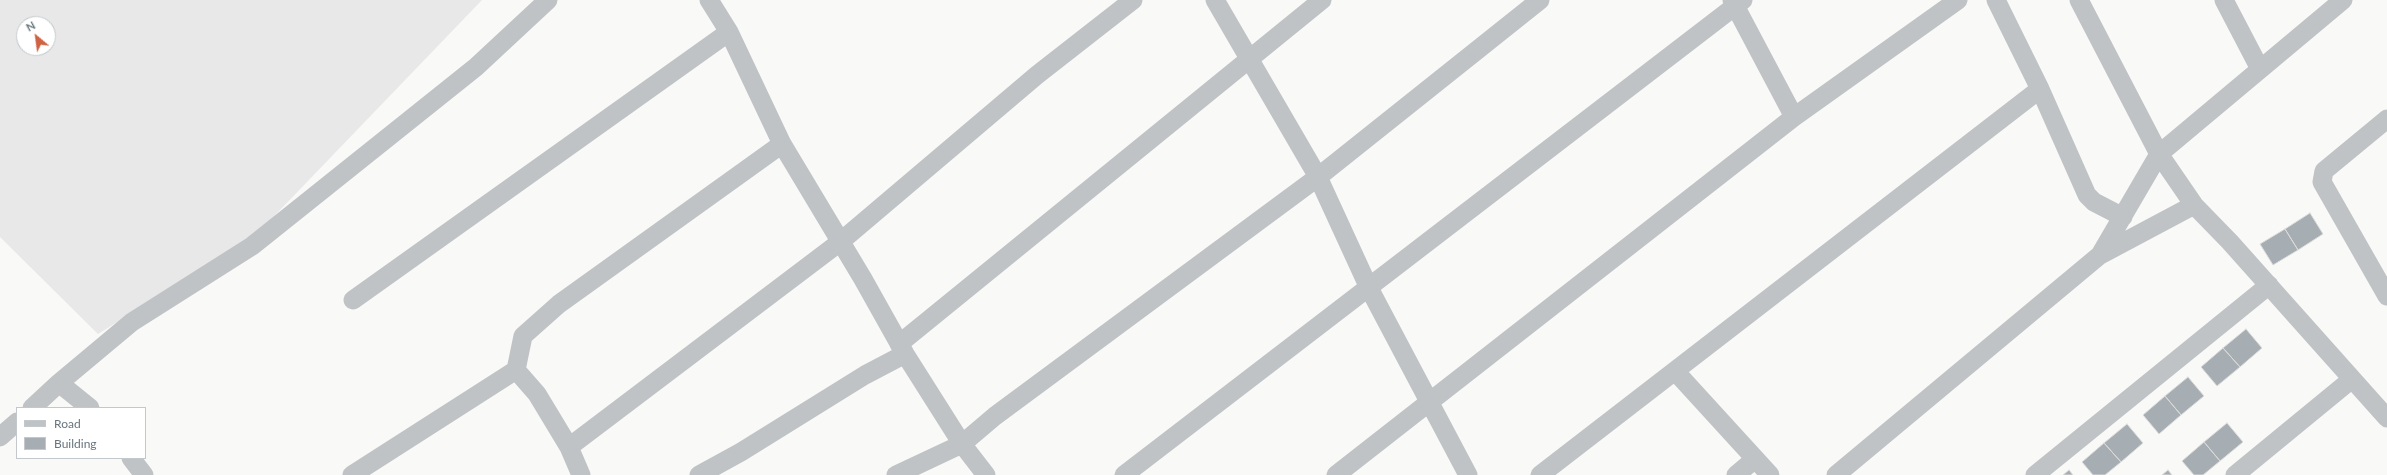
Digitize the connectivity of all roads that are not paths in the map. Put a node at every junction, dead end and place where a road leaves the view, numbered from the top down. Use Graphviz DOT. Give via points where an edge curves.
graph roads {
  1 [pos="548,0"];
  2 [pos="709,0"];
  3 [pos="1133,0"];
  4 [pos="1215,0"];
  5 [pos="1322,0"];
  6 [pos="1540,0"];
  7 [pos="1958,0"];
  8 [pos="1996,0"];
  9 [pos="2078,0"];
  10 [pos="2224,0"];
  11 [pos="2343,0"];
  12 [pos="1737,2"];
  13 [pos="729,32"];
  14 [pos="1250,57"];
  15 [pos="2260,69"];
  16 [pos="2040,89"];
  17 [pos="1794,117"];
  18 [pos="2387,119"];
  19 [pos="782,144"];
  20 [pos="2159,154"];
  21 [pos="1318,178"];
  22 [pos="2194,206"];
  23 [pos="2123,217"];
  24 [pos="840,242"];
  25 [pos="2100,255"];
  26 [pos="2268,285"];
  27 [pos="1369,288"];
  28 [pos="2387,296"];
  29 [pos="353,300"];
  30 [pos="902,349"];
  31 [pos="516,370"];
  32 [pos="1675,371"];
  33 [pos="2352,379"];
  34 [pos="59,383"];
  35 [pos="1429,404"];
  36 [pos="33,407"];
  37 [pos="89,407"];
  38 [pos="2387,418"];
  39 [pos="16,423"];
  40 [pos="0,437"];
  41 [pos="962,444"];
  42 [pos="569,447"];
  43 [pos="132,459"];
  44 [pos="1755,459"];
  45 [pos="375,469"];
  46 [pos="144,475"];
  47 [pos="352,475"];
  48 [pos="581,475"];
  49 [pos="699,475"];
  50 [pos="896,475"];
  51 [pos="986,475"];
  52 [pos="1124,475"];
  53 [pos="1336,475"];
  54 [pos="1468,475"];
  55 [pos="1540,475"];
  56 [pos="1736,475"];
  57 [pos="1770,475"];
  58 [pos="1836,475"];
  59 [pos="2035,475"];
  60 [pos="2234,475"];
  1 -- 34 [label="street" via="476,67 252,246 132,322"];
  2 -- 13 [label="street"];
  3 -- 24 [label="street" via="1037,75"];
  4 -- 14 [label="street"];
  5 -- 14 [label="street"];
  6 -- 21 [label="street"];
  7 -- 17 [label="street"];
  8 -- 16 [label="street"];
  9 -- 20 [label="street"];
  10 -- 15 [label="street"];
  11 -- 15 [label="street"];
  12 -- 17 [label="street"];
  12 -- 27 [label="street"];
  13 -- 19 [label="street"];
  13 -- 29 [label="street"];
  14 -- 21 [label="street"];
  14 -- 30 [label="street"];
  15 -- 20 [label="street"];
  16 -- 23 [label="street" via="2087,195 2094,202"];
  16 -- 32 [label="street"];
  17 -- 35 [label="street"];
  18 -- 28 [label="street" via="2324,171 2322,182"];
  19 -- 24 [label="street"];
  19 -- 31 [label="street" via="559,304 523,336"];
  20 -- 22 [label="street"];
  20 -- 23 [label="street"];
  21 -- 27 [label="street"];
  21 -- 41 [label="street" via="995,416"];
  22 -- 25 [label="street"];
  22 -- 26 [label="street"];
  23 -- 25 [label="street"];
  24 -- 30 [label="street"];
  24 -- 42 [label="street"];
  25 -- 58 [label="street"];
  26 -- 33 [label="street"];
  26 -- 59 [label="street"];
  27 -- 35 [label="street"];
  27 -- 52 [label="street"];
  30 -- 41 [label="street"];
  30 -- 49 [label="street" via="865,375"];
  31 -- 42 [label="street" via="537,394"];
  31 -- 45 [label="street"];
  32 -- 44 [label="street"];
  32 -- 55 [label="street"];
  33 -- 38 [label="street"];
  33 -- 60 [label="street"];
  34 -- 36 [label="street"];
  34 -- 37 [label="street"];
  35 -- 53 [label="street"];
  35 -- 54 [label="street"];
  39 -- 40 [label="street"];
  41 -- 50 [label="street"];
  41 -- 51 [label="street"];
  42 -- 48 [label="street"];
  43 -- 46 [label="street"];
  44 -- 56 [label="street"];
  44 -- 57 [label="street"];
  45 -- 47 [label="street"];
}
